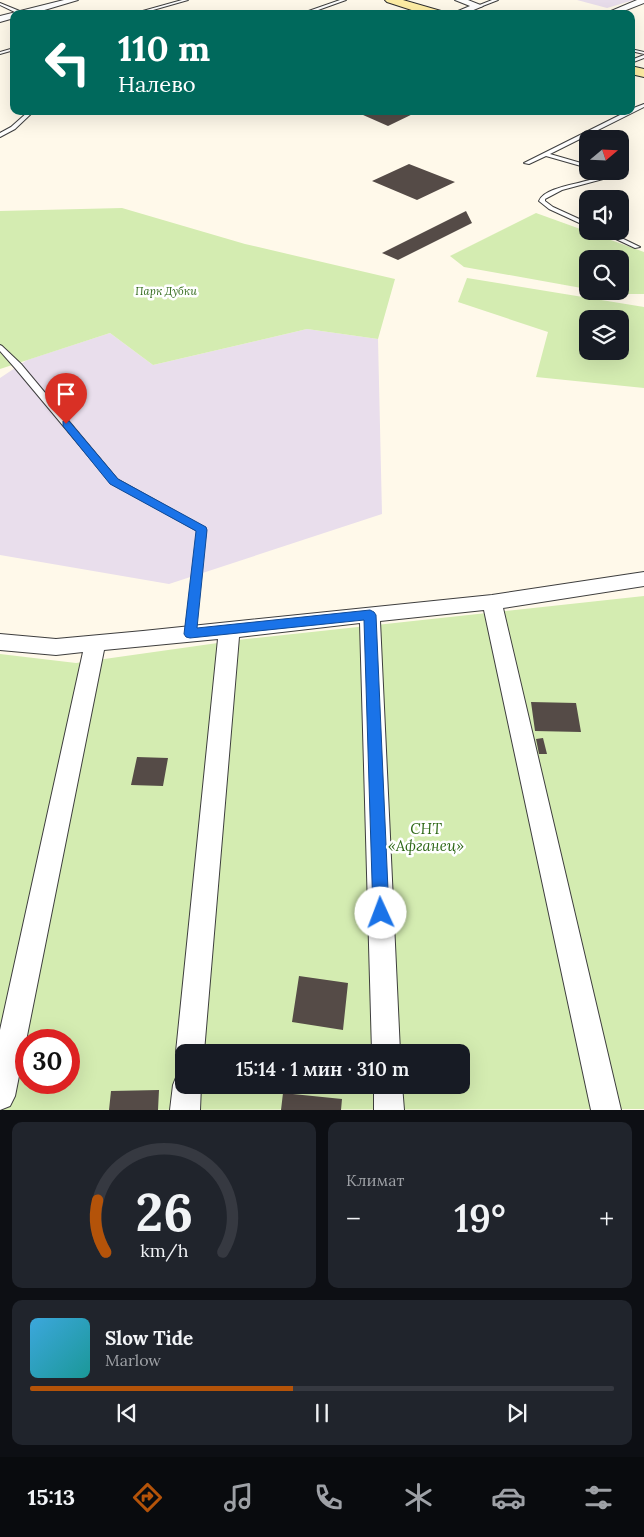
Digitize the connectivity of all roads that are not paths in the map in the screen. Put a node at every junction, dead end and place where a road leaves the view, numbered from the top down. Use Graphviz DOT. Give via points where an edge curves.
graph roads {
  1 [pos="74,0"];
  2 [pos="186,0"];
  3 [pos="344,0"];
  4 [pos="391,0"];
  5 [pos="459,0"];
  6 [pos="496,0"];
  7 [pos="644,0"];
  8 [pos="5,1"];
  9 [pos="0,3"];
  10 [pos="479,6"];
  11 [pos="13,10"];
  12 [pos="36,10"];
  13 [pos="149,10"];
  14 [pos="314,10"];
  15 [pos="424,10"];
  16 [pos="467,10"];
  17 [pos="618,10"];
  18 [pos="28,115"];
  19 [pos="624,115"];
  20 [pos="0,136"];
  21 [pos="546,154"];
  22 [pos="527,163"];
  23 [pos="579,165"];
  24 [pos="597,180"];
  25 [pos="579,221"];
  26 [pos="621,240"];
  27 [pos="636,247"];
  28 [pos="0,347"];
  29 [pos="644,580"];
  30 [pos="492,602"];
  31 [pos="370,615"];
  32 [pos="229,630"];
  33 [pos="190,634"];
  34 [pos="0,642"];
  35 [pos="95,643"];
  36 [pos="191,1044"];
  37 [pos="386,1044"];
  38 [pos="187,1094"];
  39 [pos="388,1094"];
  40 [pos="0,1096"];
  41 [pos="185,1110"];
  42 [pos="389,1110"];
  43 [pos="606,1110"];
  1 -- 12 [label="street"];
  2 -- 13 [label="lane"];
  3 -- 14 [label="lane"];
  4 -- 15 [label="street"];
  5 -- 10 [label="street"];
  6 -- 10 [label="lane"];
  7 -- 17 [label="street"];
  8 -- 9 [label="lane"];
  9 -- 11 [label="lane"];
  10 -- 16 [label="street"];
  18 -- 20 [label="lane"];
  19 -- 21 [label="lane"];
  21 -- 22 [label="lane"];
  21 -- 23 [label="lane"];
  24 -- 25 [label="lane" via="560,189 543,198 542,201 551,208"];
  26 -- 27 [label="lane"];
  28 -- 33 [label="lane" via="114,481 202,530"];
  29 -- 30 [label="street"];
  30 -- 31 [label="street"];
  30 -- 43 [label="street"];
  31 -- 32 [label="street"];
  31 -- 37 [label="street"];
  32 -- 33 [label="street"];
  32 -- 36 [label="street"];
  33 -- 35 [label="street"];
  34 -- 35 [label="street" via="56,647"];
  35 -- 40 [label="street"];
  38 -- 41 [label="street"];
  39 -- 42 [label="street"];
}
